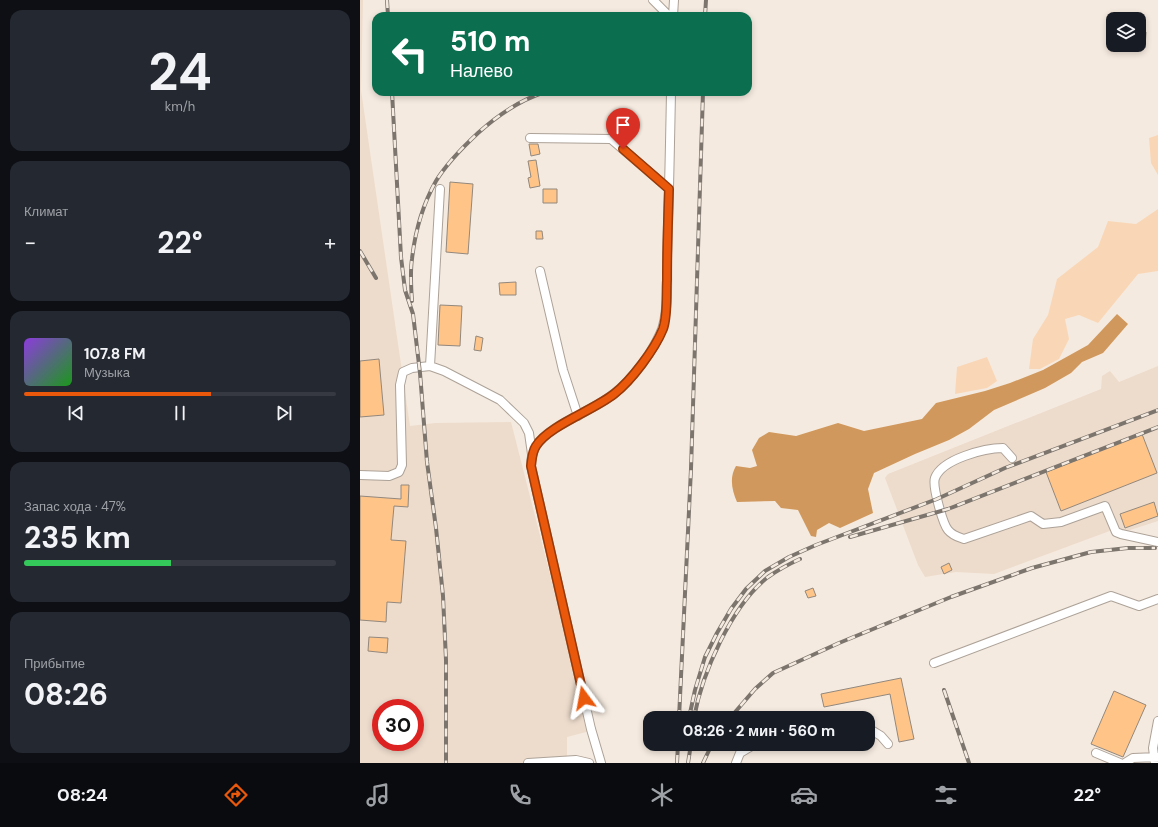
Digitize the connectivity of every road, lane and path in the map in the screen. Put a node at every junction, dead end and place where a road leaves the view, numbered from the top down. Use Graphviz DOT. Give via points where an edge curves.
graph roads {
  1 [pos="653,0"];
  2 [pos="674,0"];
  3 [pos="665,12"];
  4 [pos="673,12"];
  5 [pos="671,96"];
  6 [pos="530,138"];
  7 [pos="440,189"];
  8 [pos="669,189"];
  9 [pos="540,271"];
  10 [pos="430,366"];
  11 [pos="578,416"];
  12 [pos="532,454"];
  13 [pos="1012,458"];
  14 [pos="360,475"];
  15 [pos="1158,542"];
  16 [pos="1158,599"];
  17 [pos="934,663"];
  18 [pos="1158,721"];
  19 [pos="875,732"];
  20 [pos="888,744"];
  21 [pos="743,751"];
  22 [pos="1096,753"];
  23 [pos="1156,759"];
  24 [pos="528,763"];
  25 [pos="589,763"];
  26 [pos="601,763"];
  27 [pos="736,763"];
  28 [pos="1120,763"];
  29 [pos="1125,763"];
  1 -- 3 [label="street"];
  2 -- 4 [label="street"];
  5 -- 8 [label="street"];
  6 -- 8 [label="street" via="611,139"];
  7 -- 10 [label="street"];
  8 -- 11 [label="street" via="664,326 648,354 625,385 606,400"];
  9 -- 11 [label="street" via="563,370"];
  10 -- 12 [label="street" via="500,400 524,423 529,433"];
  10 -- 14 [label="street" via="403,372 400,385 402,465 399,472 389,476"];
  11 -- 12 [label="street" via="544,436"];
  12 -- 26 [label="street" via="531,466"];
  13 -- 15 [label="street" via="1003,448 990,448 964,456 944,467 935,478 934,491 945,524 956,537 964,539 1031,516 1043,524 1061,522 1105,506 1116,532"];
  16 -- 17 [label="street" via="1139,606 1111,596"];
  18 -- 23 [label="street" via="1153,748"];
  19 -- 20 [label="street"];
  21 -- 27 [label="street"];
  22 -- 28 [label="street"];
  23 -- 29 [label="street" via="1133,758"];
  24 -- 25 [label="street" via="576,760"];
}
